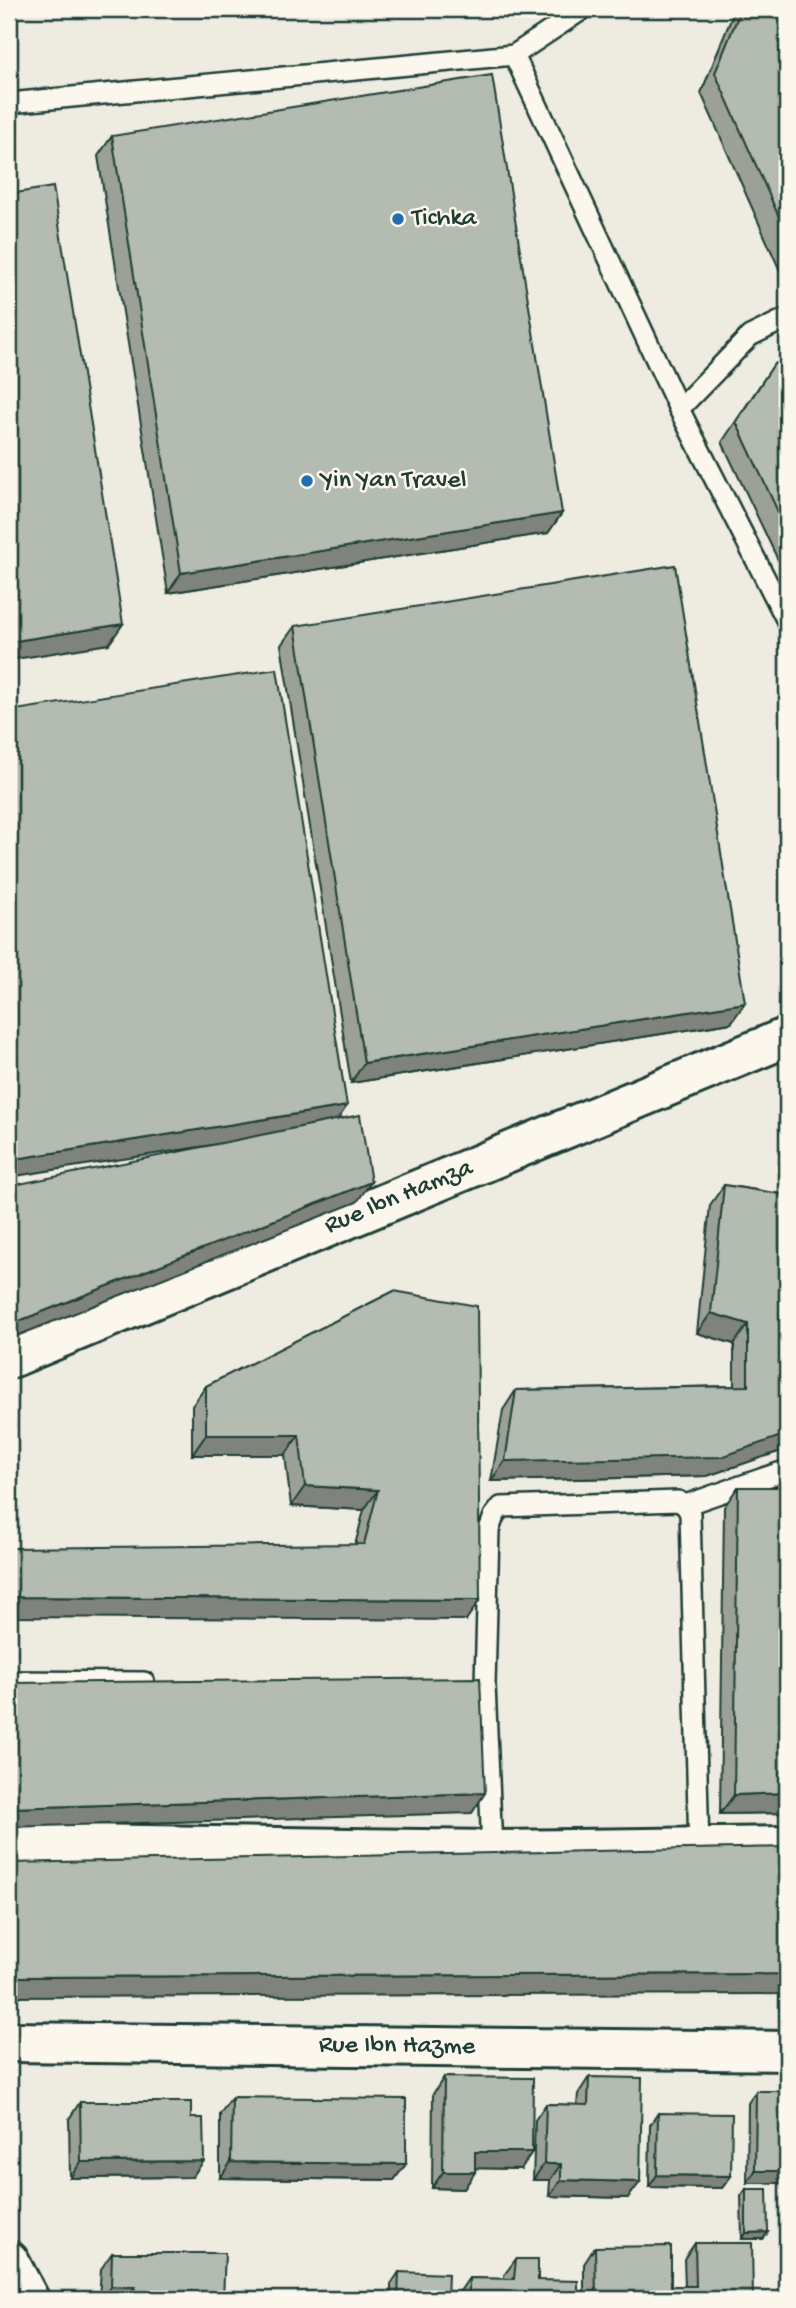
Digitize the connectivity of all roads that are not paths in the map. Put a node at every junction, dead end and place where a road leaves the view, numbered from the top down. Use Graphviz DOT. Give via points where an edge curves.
graph roads {
  1 [pos="583,9"];
  2 [pos="514,55"];
  3 [pos="9,103"];
  4 [pos="787,318"];
  5 [pos="679,409"];
  6 [pos="787,621"];
  7 [pos="787,1037"];
  8 [pos="9,1359"];
  9 [pos="787,1470"];
  10 [pos="685,1505"];
  11 [pos="9,1681"];
  12 [pos="163,1682"];
  13 [pos="9,1843"];
  14 [pos="787,1846"];
  15 [pos="699,1849"];
  16 [pos="492,1850"];
  17 [pos="9,2042"];
  18 [pos="787,2051"];
  19 [pos="9,2261"];
  20 [pos="29,2299"];
  1 -- 2 [label="lane"];
  2 -- 3 [label="lane"];
  2 -- 5 [label="lane"];
  4 -- 5 [label="lane" via="750,336"];
  5 -- 6 [label="lane"];
  7 -- 8 [label="street, Rue Ibn Hamza"];
  9 -- 10 [label="lane"];
  10 -- 15 [label="lane" via="690,1513"];
  10 -- 16 [label="lane" via="678,1501 502,1507 494,1516 489,1530 478,1684"];
  11 -- 12 [label="lane"];
  13 -- 16 [label="street"];
  14 -- 15 [label="street"];
  15 -- 16 [label="street"];
  17 -- 18 [label="street, Rue Ibn Hazme"];
  19 -- 20 [label="street"];
}
